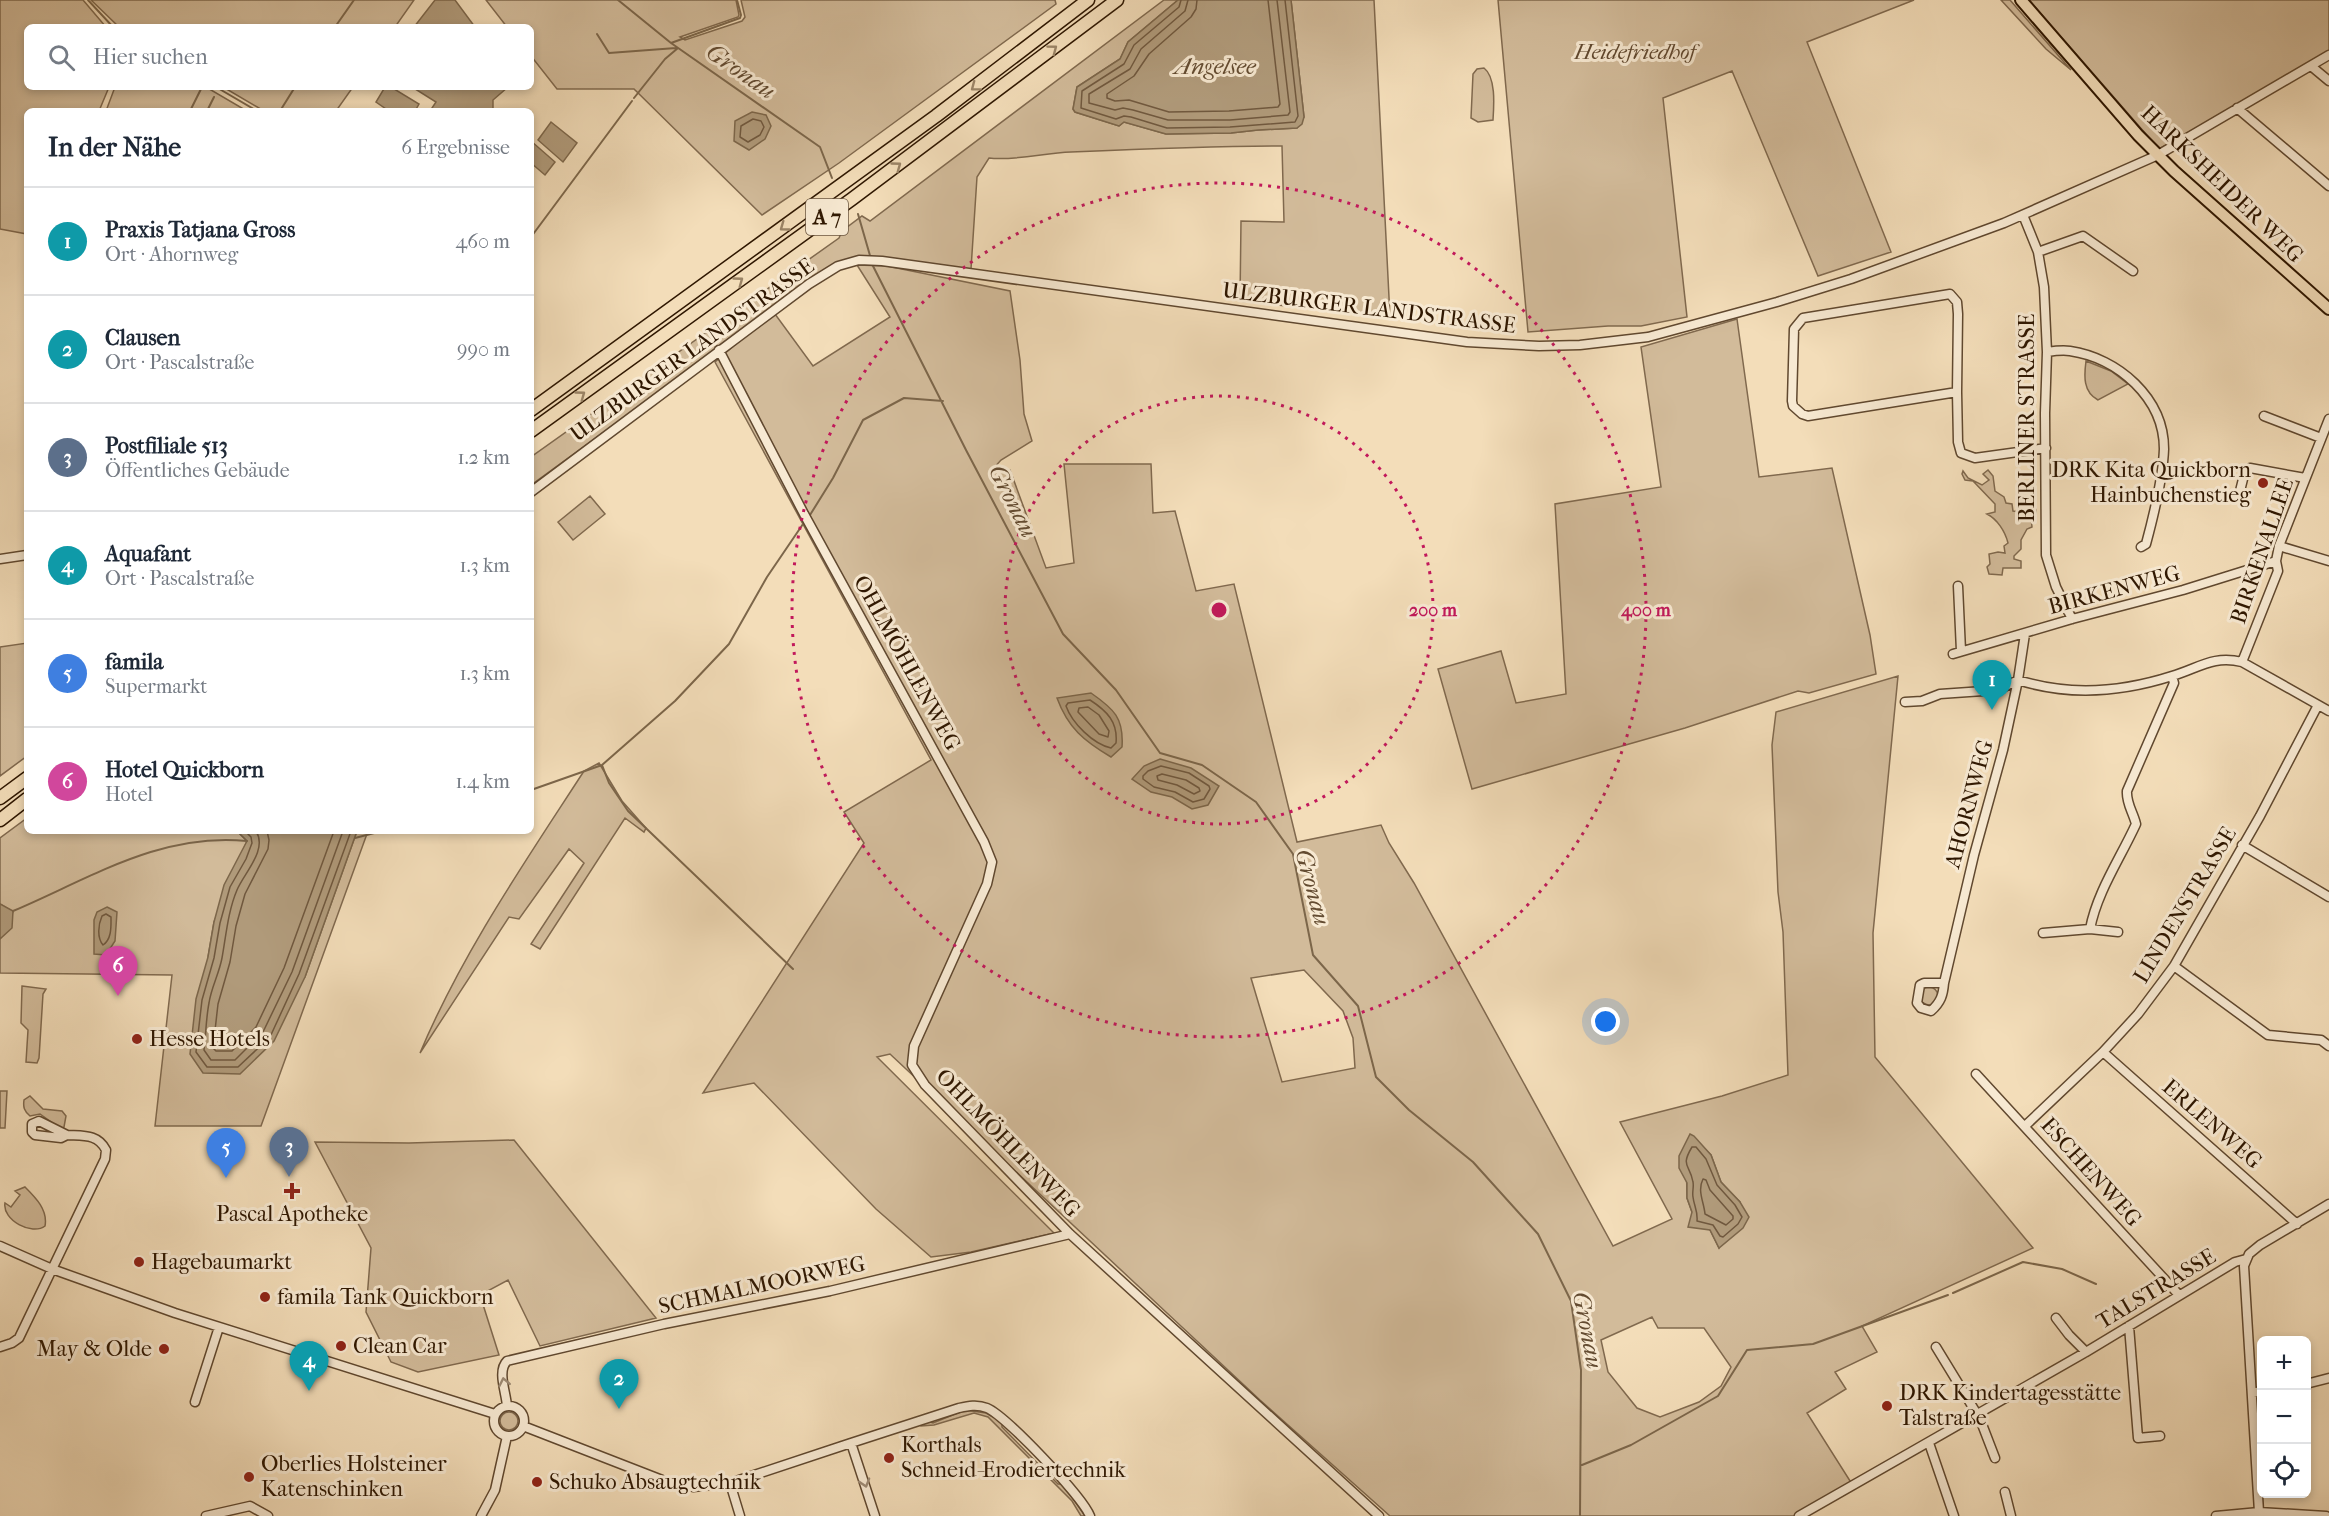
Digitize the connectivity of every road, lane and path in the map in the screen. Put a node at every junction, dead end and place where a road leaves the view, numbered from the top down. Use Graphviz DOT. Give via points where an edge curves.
graph roads {
  1 [pos="1088,0"];
  2 [pos="1117,0"];
  3 [pos="2021,0"];
  4 [pos="2329,55"];
  5 [pos="2311,66"];
  6 [pos="2329,81"];
  7 [pos="2238,108"];
  8 [pos="2158,155"];
  9 [pos="2329,186"];
  10 [pos="2023,215"];
  11 [pos="2038,252"];
  12 [pos="2133,271"];
  13 [pos="2329,309"];
  14 [pos="718,350"];
  15 [pos="2047,352"];
  16 [pos="1957,392"];
  17 [pos="534,408"];
  18 [pos="2264,416"];
  19 [pos="2329,419"];
  20 [pos="534,429"];
  21 [pos="2321,438"];
  22 [pos="2046,448"];
  23 [pos="2306,478"];
  24 [pos="534,490"];
  25 [pos="2240,491"];
  26 [pos="2279,546"];
  27 [pos="2141,547"];
  28 [pos="24,555"];
  29 [pos="0,559"];
  30 [pos="2276,561"];
  31 [pos="2329,561"];
  32 [pos="1958,586"];
  33 [pos="2072,619"];
  34 [pos="2025,634"];
  35 [pos="2242,662"];
  36 [pos="2172,676"];
  37 [pos="2018,680"];
  38 [pos="1905,702"];
  39 [pos="2318,705"];
  40 [pos="2329,711"];
  41 [pos="24,780"];
  42 [pos="0,798"];
  43 [pos="24,802"];
  44 [pos="0,820"];
  45 [pos="2242,845"];
  46 [pos="2329,897"];
  47 [pos="2090,930"];
  48 [pos="2118,932"];
  49 [pos="2043,933"];
  50 [pos="2174,966"];
  51 [pos="1944,983"];
  52 [pos="2329,1046"];
  53 [pos="2103,1052"];
  54 [pos="1976,1074"];
  55 [pos="2025,1126"];
  56 [pos="68,1135"];
  57 [pos="2329,1204"];
  58 [pos="2296,1224"];
  59 [pos="1070,1233"];
  60 [pos="0,1246"];
  61 [pos="2246,1259"];
  62 [pos="52,1269"];
  63 [pos="2179,1295"];
  64 [pos="2056,1318"];
  65 [pos="2129,1326"];
  66 [pos="219,1327"];
  67 [pos="0,1347"];
  68 [pos="1936,1347"];
  69 [pos="2086,1352"];
  70 [pos="2329,1378"];
  71 [pos="2311,1383"];
  72 [pos="2257,1392"];
  73 [pos="195,1402"];
  74 [pos="507,1406"];
  75 [pos="495,1414"];
  76 [pos="1977,1414"];
  77 [pos="523,1426"];
  78 [pos="507,1436"];
  79 [pos="2160,1436"];
  80 [pos="1929,1443"];
  81 [pos="2258,1444"];
  82 [pos="853,1447"];
  83 [pos="1995,1458"];
  84 [pos="730,1483"];
  85 [pos="2005,1492"];
  86 [pos="2259,1512"];
  87 [pos="739,1513"];
  88 [pos="206,1516"];
  89 [pos="268,1516"];
  90 [pos="481,1516"];
  91 [pos="875,1516"];
  92 [pos="1090,1516"];
  93 [pos="1378,1516"];
  94 [pos="1799,1516"];
  95 [pos="1954,1516"];
  96 [pos="2011,1516"];
  97 [pos="2216,1516"];
  98 [pos="2326,1516"];
  1 -- 17 [label="highway, A 7, one-way" via="927,123"];
  20 -- 2 [label="highway, A 7, one-way" via="890,171"];
  3 -- 8 [label="main road, HARKSHEIDER WEG"];
  4 -- 5 [label="street, ULZBURGER LANDSTRASSE"];
  5 -- 6 [label="street"];
  5 -- 7 [label="street, ULZBURGER LANDSTRASSE"];
  7 -- 8 [label="street, ULZBURGER LANDSTRASSE"];
  7 -- 9 [label="street"];
  8 -- 10 [label="street, ULZBURGER LANDSTRASSE"];
  8 -- 13 [label="main road, HARKSHEIDER WEG"];
  10 -- 11 [label="street, BERLINER STRASSE"];
  10 -- 14 [label="street, ULZBURGER LANDSTRASSE" via="1778,302 1648,337 1581,345 1467,342 859,260 838,266"];
  11 -- 12 [label="street" via="2083,236"];
  11 -- 15 [label="street, BERLINER STRASSE"];
  14 -- 24 [label="street, ULZBURGER LANDSTRASSE"];
  14 -- 59 [label="street, OHLMÖHLENWEG" via="992,862 987,884 914,1046 912,1065 925,1085"];
  15 -- 22 [label="street, BERLINER STRASSE"];
  15 -- 27 [label="street" via="2070,351 2114,366 2134,381 2153,408 2164,449 2152,521 2146,544"];
  16 -- 16 [label="street" via="1957,302 1950,294 1803,318 1794,329 1792,401 1802,414"];
  16 -- 22 [label="street" via="1961,453 1975,458"];
  18 -- 21 [label="street"];
  19 -- 21 [label="street, BIRKENALLEE"];
  21 -- 23 [label="street, BIRKENALLEE"];
  22 -- 33 [label="street, BERLINER STRASSE" via="2046,555"];
  23 -- 25 [label="street" via="2250,468 2245,471"];
  23 -- 26 [label="street, BIRKENALLEE"];
  26 -- 30 [label="street, BIRKENALLEE"];
  26 -- 31 [label="street"];
  28 -- 29 [label="street"];
  30 -- 33 [label="street, BIRKENWEG"];
  30 -- 35 [label="street, BIRKENALLEE" via="2278,571"];
  32 -- 34 [label="street, BIRKENWEG" via="1957,652"];
  33 -- 34 [label="street, BIRKENWEG"];
  34 -- 37 [label="street, AHORNWEG"];
  35 -- 36 [label="street" via="2212,661"];
  35 -- 39 [label="street"];
  36 -- 37 [label="street" via="2135,686 2096,690 2055,689"];
  36 -- 47 [label="street" via="2174,683 2127,791 2126,801 2136,824 2103,889"];
  37 -- 38 [label="street" via="1998,690 1940,694"];
  37 -- 51 [label="street, AHORNWEG"];
  39 -- 40 [label="street"];
  39 -- 45 [label="street, LINDENSTRASSE"];
  41 -- 42 [label="highway"];
  43 -- 44 [label="highway"];
  45 -- 46 [label="street"];
  45 -- 50 [label="street, LINDENSTRASSE"];
  47 -- 48 [label="street"];
  47 -- 49 [label="street"];
  50 -- 52 [label="street" via="2268,1035 2322,1040"];
  50 -- 53 [label="street, LINDENSTRASSE"];
  53 -- 55 [label="street, LINDENSTRASSE"];
  53 -- 58 [label="street, ERLENWEG"];
  54 -- 55 [label="street, ESCHENWEG"];
  55 -- 63 [label="street, ESCHENWEG"];
  56 -- 62 [label="street" via="93,1137 106,1150 105,1159"];
  57 -- 58 [label="street, TALSTRASSE"];
  58 -- 61 [label="street, TALSTRASSE" via="2260,1245"];
  74 -- 59 [label="street, SCHMALMOORWEG, one-way" via="502,1375 507,1361 830,1291"];
  59 -- 93 [label="street, OHLMÖHLENWEG"];
  60 -- 62 [label="street"];
  61 -- 63 [label="street, TALSTRASSE"];
  61 -- 72 [label="street" via="2243,1277"];
  62 -- 66 [label="street"];
  62 -- 67 [label="street" via="19,1338"];
  63 -- 65 [label="street, TALSTRASSE"];
  64 -- 69 [label="street, TALSTRASSE"];
  65 -- 69 [label="street, TALSTRASSE"];
  65 -- 79 [label="street" via="2138,1438"];
  66 -- 73 [label="street"];
  66 -- 75 [label="street"];
  68 -- 76 [label="street"];
  69 -- 76 [label="street, TALSTRASSE"];
  70 -- 71 [label="street"];
  74 -- 75 [label="street"];
  74 -- 77 [label="street" via="520,1411"];
  75 -- 78 [label="street" via="499,1433"];
  76 -- 80 [label="street, TALSTRASSE"];
  76 -- 83 [label="street"];
  77 -- 78 [label="street" via="516,1434"];
  77 -- 84 [label="street" via="662,1480 693,1487"];
  78 -- 90 [label="street" via="495,1490"];
  80 -- 94 [label="street, TALSTRASSE"];
  80 -- 95 [label="street"];
  81 -- 86 [label="street"];
  82 -- 84 [label="street"];
  82 -- 91 [label="street, one-way"];
  82 -- 92 [label="street" via="959,1407 985,1407 1001,1417 1068,1485"];
  84 -- 87 [label="street"];
  85 -- 96 [label="street"];
  86 -- 97 [label="street"];
  86 -- 98 [label="street"];
  88 -- 89 [label="street" via="250,1506"];
}
